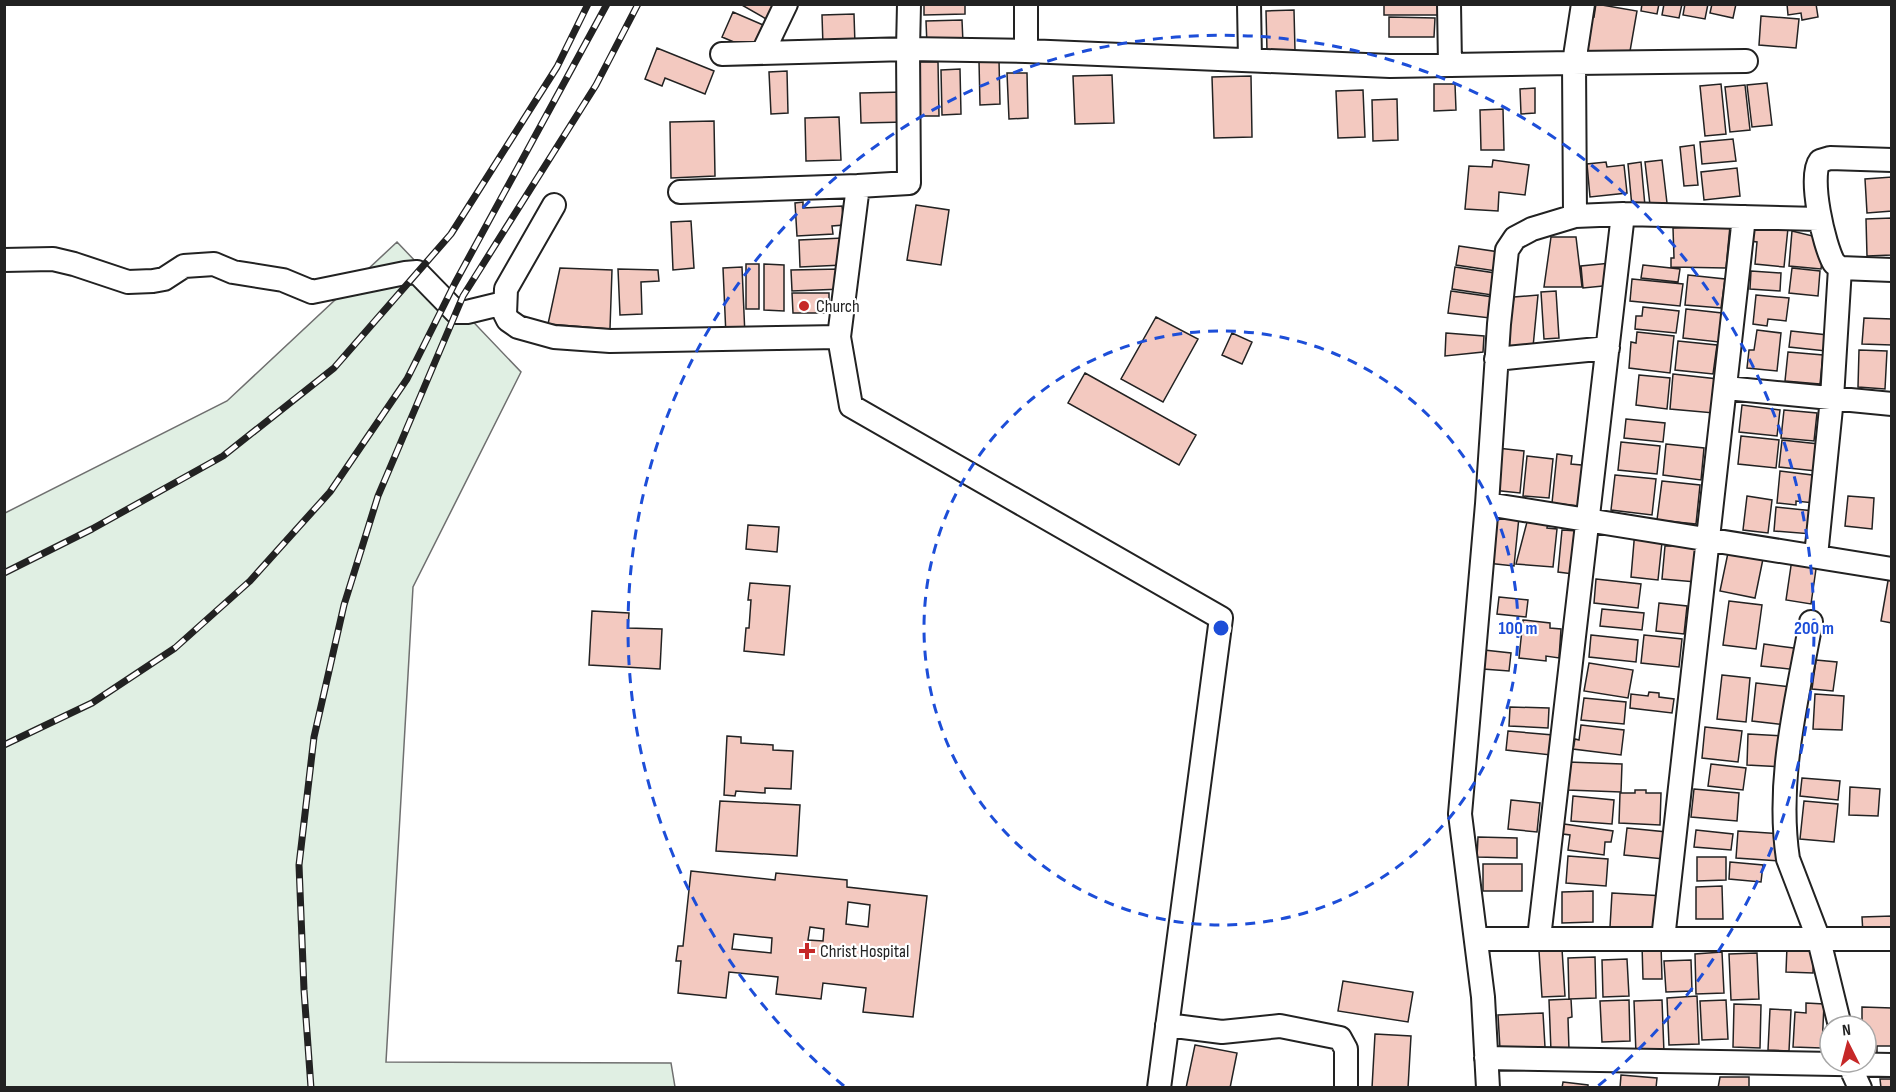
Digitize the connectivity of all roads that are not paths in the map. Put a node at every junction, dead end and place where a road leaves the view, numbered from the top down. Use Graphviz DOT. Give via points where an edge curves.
graph roads {
  1 [pos="786,4"];
  2 [pos="909,4"];
  3 [pos="1026,4"];
  4 [pos="1249,4"];
  5 [pos="1449,4"];
  6 [pos="1583,4"];
  7 [pos="908,49"];
  8 [pos="1026,51"];
  9 [pos="763,52"];
  10 [pos="722,54"];
  11 [pos="1250,60"];
  12 [pos="1746,62"];
  13 [pos="1574,63"];
  14 [pos="1450,65"];
  15 [pos="1892,160"];
  16 [pos="858,186"];
  17 [pos="680,192"];
  18 [pos="554,205"];
  19 [pos="1623,214"];
  20 [pos="1575,216"];
  21 [pos="1744,217"];
  22 [pos="1819,219"];
  23 [pos="4,260"];
  24 [pos="1840,268"];
  25 [pos="1892,270"];
  26 [pos="504,303"];
  27 [pos="839,338"];
  28 [pos="1608,348"];
  29 [pos="1496,359"];
  30 [pos="1726,388"];
  31 [pos="1832,398"];
  32 [pos="1892,404"];
  33 [pos="1488,504"];
  34 [pos="1588,520"];
  35 [pos="1709,538"];
  36 [pos="1816,556"];
  37 [pos="1892,569"];
  38 [pos="1811,622"];
  39 [pos="1539,938"];
  40 [pos="1476,939"];
  41 [pos="1663,939"];
  42 [pos="1892,939"];
  43 [pos="1819,940"];
  44 [pos="1837,1014"];
  45 [pos="1167,1025"];
  46 [pos="1486,1058"];
  47 [pos="1818,1063"];
  48 [pos="1854,1074"];
  49 [pos="1159,1088"];
  50 [pos="1346,1088"];
  51 [pos="1488,1088"];
  52 [pos="1860,1088"];
  1 -- 9 [label="street"];
  2 -- 7 [label="street"];
  3 -- 8 [label="street"];
  4 -- 11 [label="street"];
  5 -- 14 [label="street"];
  6 -- 13 [label="street"];
  7 -- 8 [label="street"];
  7 -- 9 [label="street"];
  7 -- 16 [label="street" via="909,183"];
  8 -- 11 [label="street"];
  9 -- 10 [label="street"];
  11 -- 14 [label="street"];
  12 -- 13 [label="street"];
  13 -- 14 [label="street"];
  13 -- 20 [label="street"];
  15 -- 22 [label="street" via="1820,161 1815,169"];
  16 -- 17 [label="street"];
  16 -- 27 [label="street"];
  18 -- 26 [label="street" via="506,289"];
  19 -- 20 [label="street"];
  19 -- 21 [label="street"];
  19 -- 28 [label="street"];
  20 -- 29 [label="street" via="1532,229 1515,238 1507,250"];
  21 -- 22 [label="street"];
  21 -- 30 [label="street"];
  22 -- 24 [label="street" via="1831,258"];
  23 -- 26 [label="street" via="53,259 128,282 164,279 184,266 214,264 233,272 284,280 312,292 417,272 456,312"];
  24 -- 25 [label="street"];
  24 -- 31 [label="street"];
  26 -- 27 [label="street" via="508,320 518,327 554,337 610,341"];
  27 -- 45 [label="street" via="851,406 1221,618"];
  28 -- 29 [label="street"];
  28 -- 34 [label="street"];
  29 -- 33 [label="street"];
  30 -- 31 [label="street"];
  30 -- 35 [label="street"];
  31 -- 32 [label="street"];
  31 -- 36 [label="street"];
  33 -- 34 [label="street"];
  33 -- 40 [label="street" via="1460,814"];
  34 -- 35 [label="street"];
  34 -- 39 [label="street"];
  35 -- 36 [label="street"];
  35 -- 41 [label="street"];
  36 -- 37 [label="street"];
  38 -- 43 [label="street" via="1786,760 1783,800 1788,859"];
  39 -- 40 [label="street"];
  39 -- 41 [label="street"];
  40 -- 46 [label="street"];
  41 -- 43 [label="street"];
  42 -- 43 [label="street"];
  43 -- 44 [label="street"];
  45 -- 49 [label="street"];
  45 -- 50 [label="street" via="1222,1032 1280,1026 1340,1038 1346,1050"];
  46 -- 47 [label="street"];
  46 -- 51 [label="street"];
  48 -- 52 [label="street"];
}
